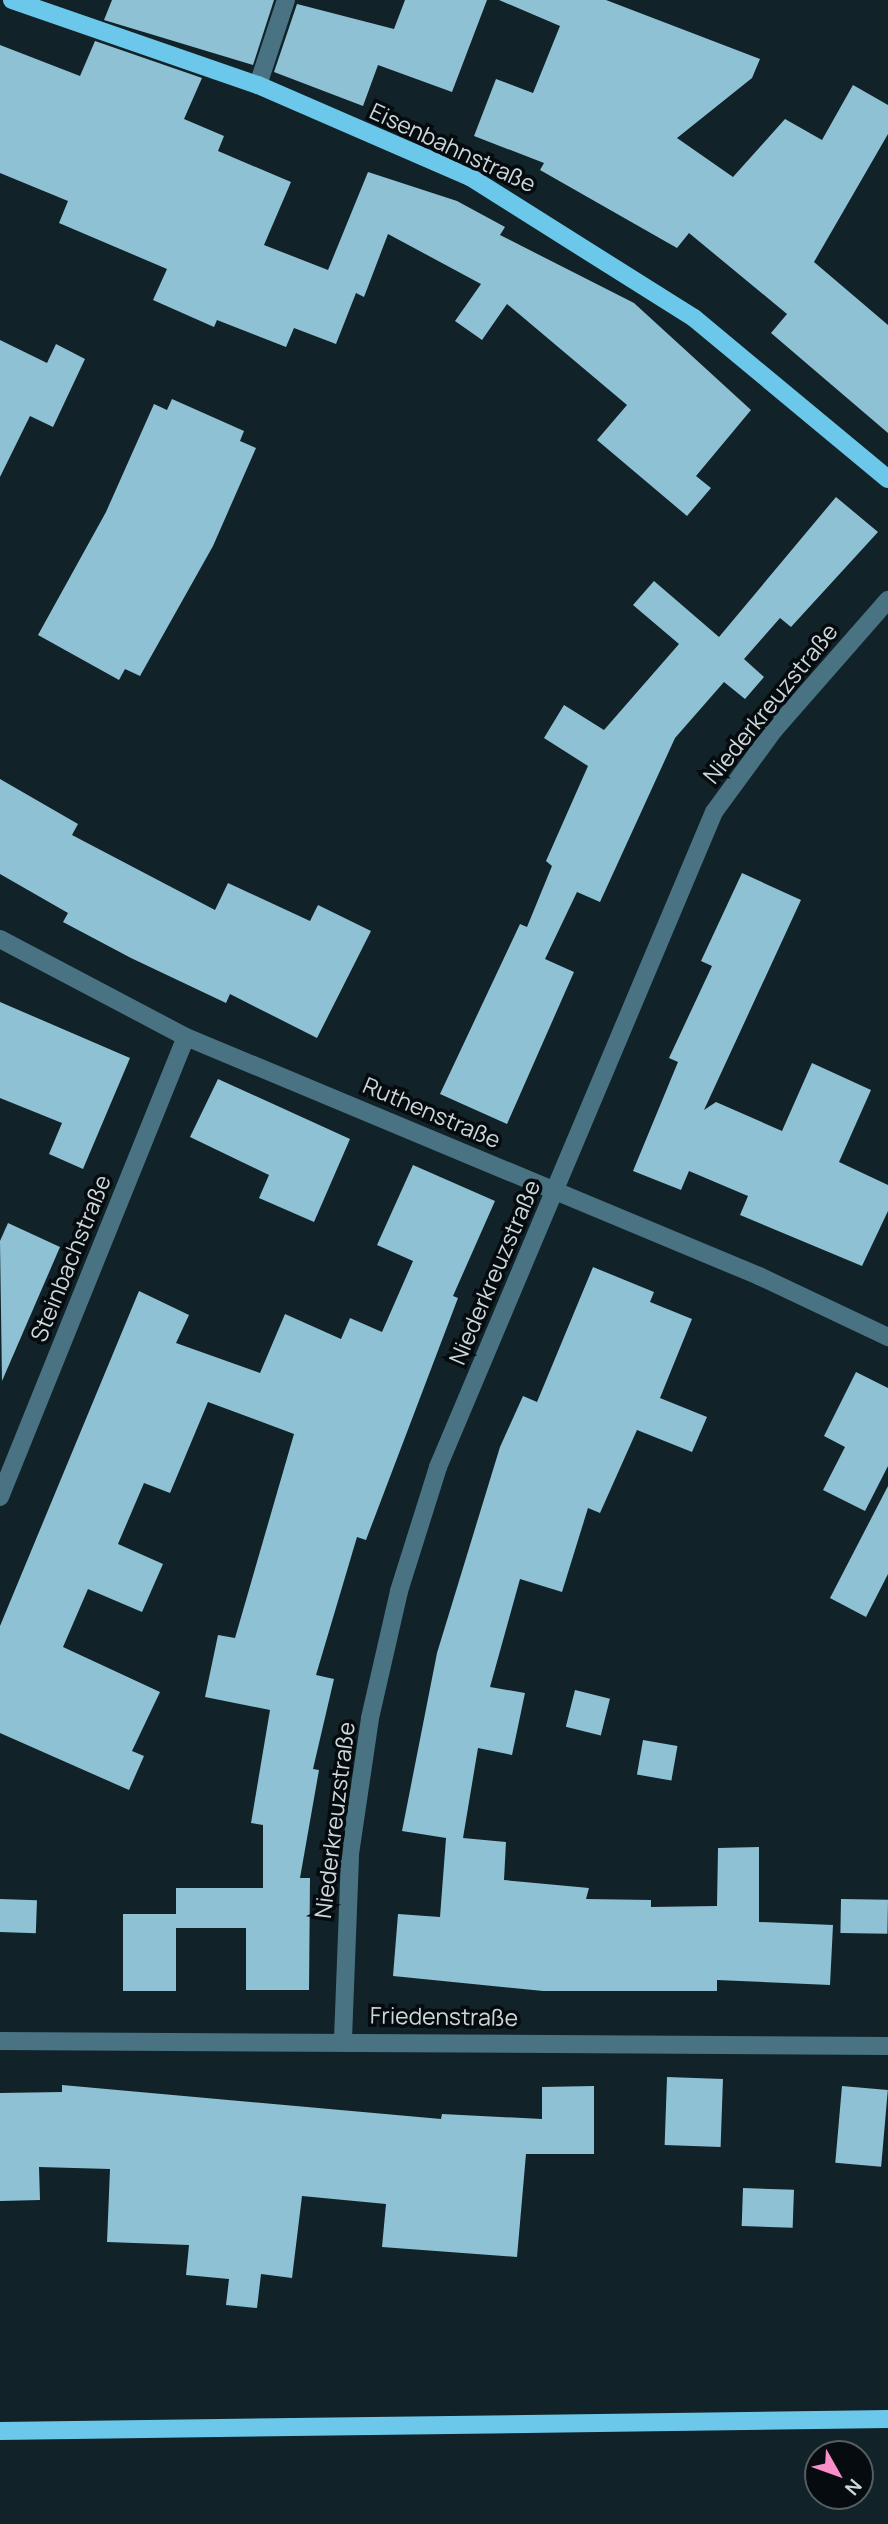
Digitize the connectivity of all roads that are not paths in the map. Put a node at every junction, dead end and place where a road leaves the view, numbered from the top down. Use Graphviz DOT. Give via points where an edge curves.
graph roads {
  1 [pos="12,0"];
  2 [pos="286,0"];
  3 [pos="258,85"];
  4 [pos="888,480"];
  5 [pos="888,600"];
  6 [pos="0,939"];
  7 [pos="186,1037"];
  8 [pos="555,1190"];
  9 [pos="888,1337"];
  10 [pos="0,1497"];
  11 [pos="343,2039"];
  12 [pos="0,2041"];
  13 [pos="888,2046"];
  14 [pos="888,2419"];
  15 [pos="0,2431"];
  1 -- 3 [label="main road, Eisenbahnstraße"];
  2 -- 3 [label="street"];
  3 -- 4 [label="main road, Eisenbahnstraße" via="470,177 545,219 694,318"];
  5 -- 8 [label="street, Niederkreuzstraße" via="774,730 714,812"];
  6 -- 7 [label="street, Ruthenstraße"];
  7 -- 8 [label="street, Ruthenstraße"];
  7 -- 10 [label="street, Steinbachstraße"];
  8 -- 9 [label="street, Ruthenstraße"];
  8 -- 11 [label="street, Niederkreuzstraße" via="438,1467 399,1591 370,1718 350,1854"];
  11 -- 12 [label="street, Friedenstraße"];
  11 -- 13 [label="street, Friedenstraße"];
  14 -- 15 [label="main road"];
}
